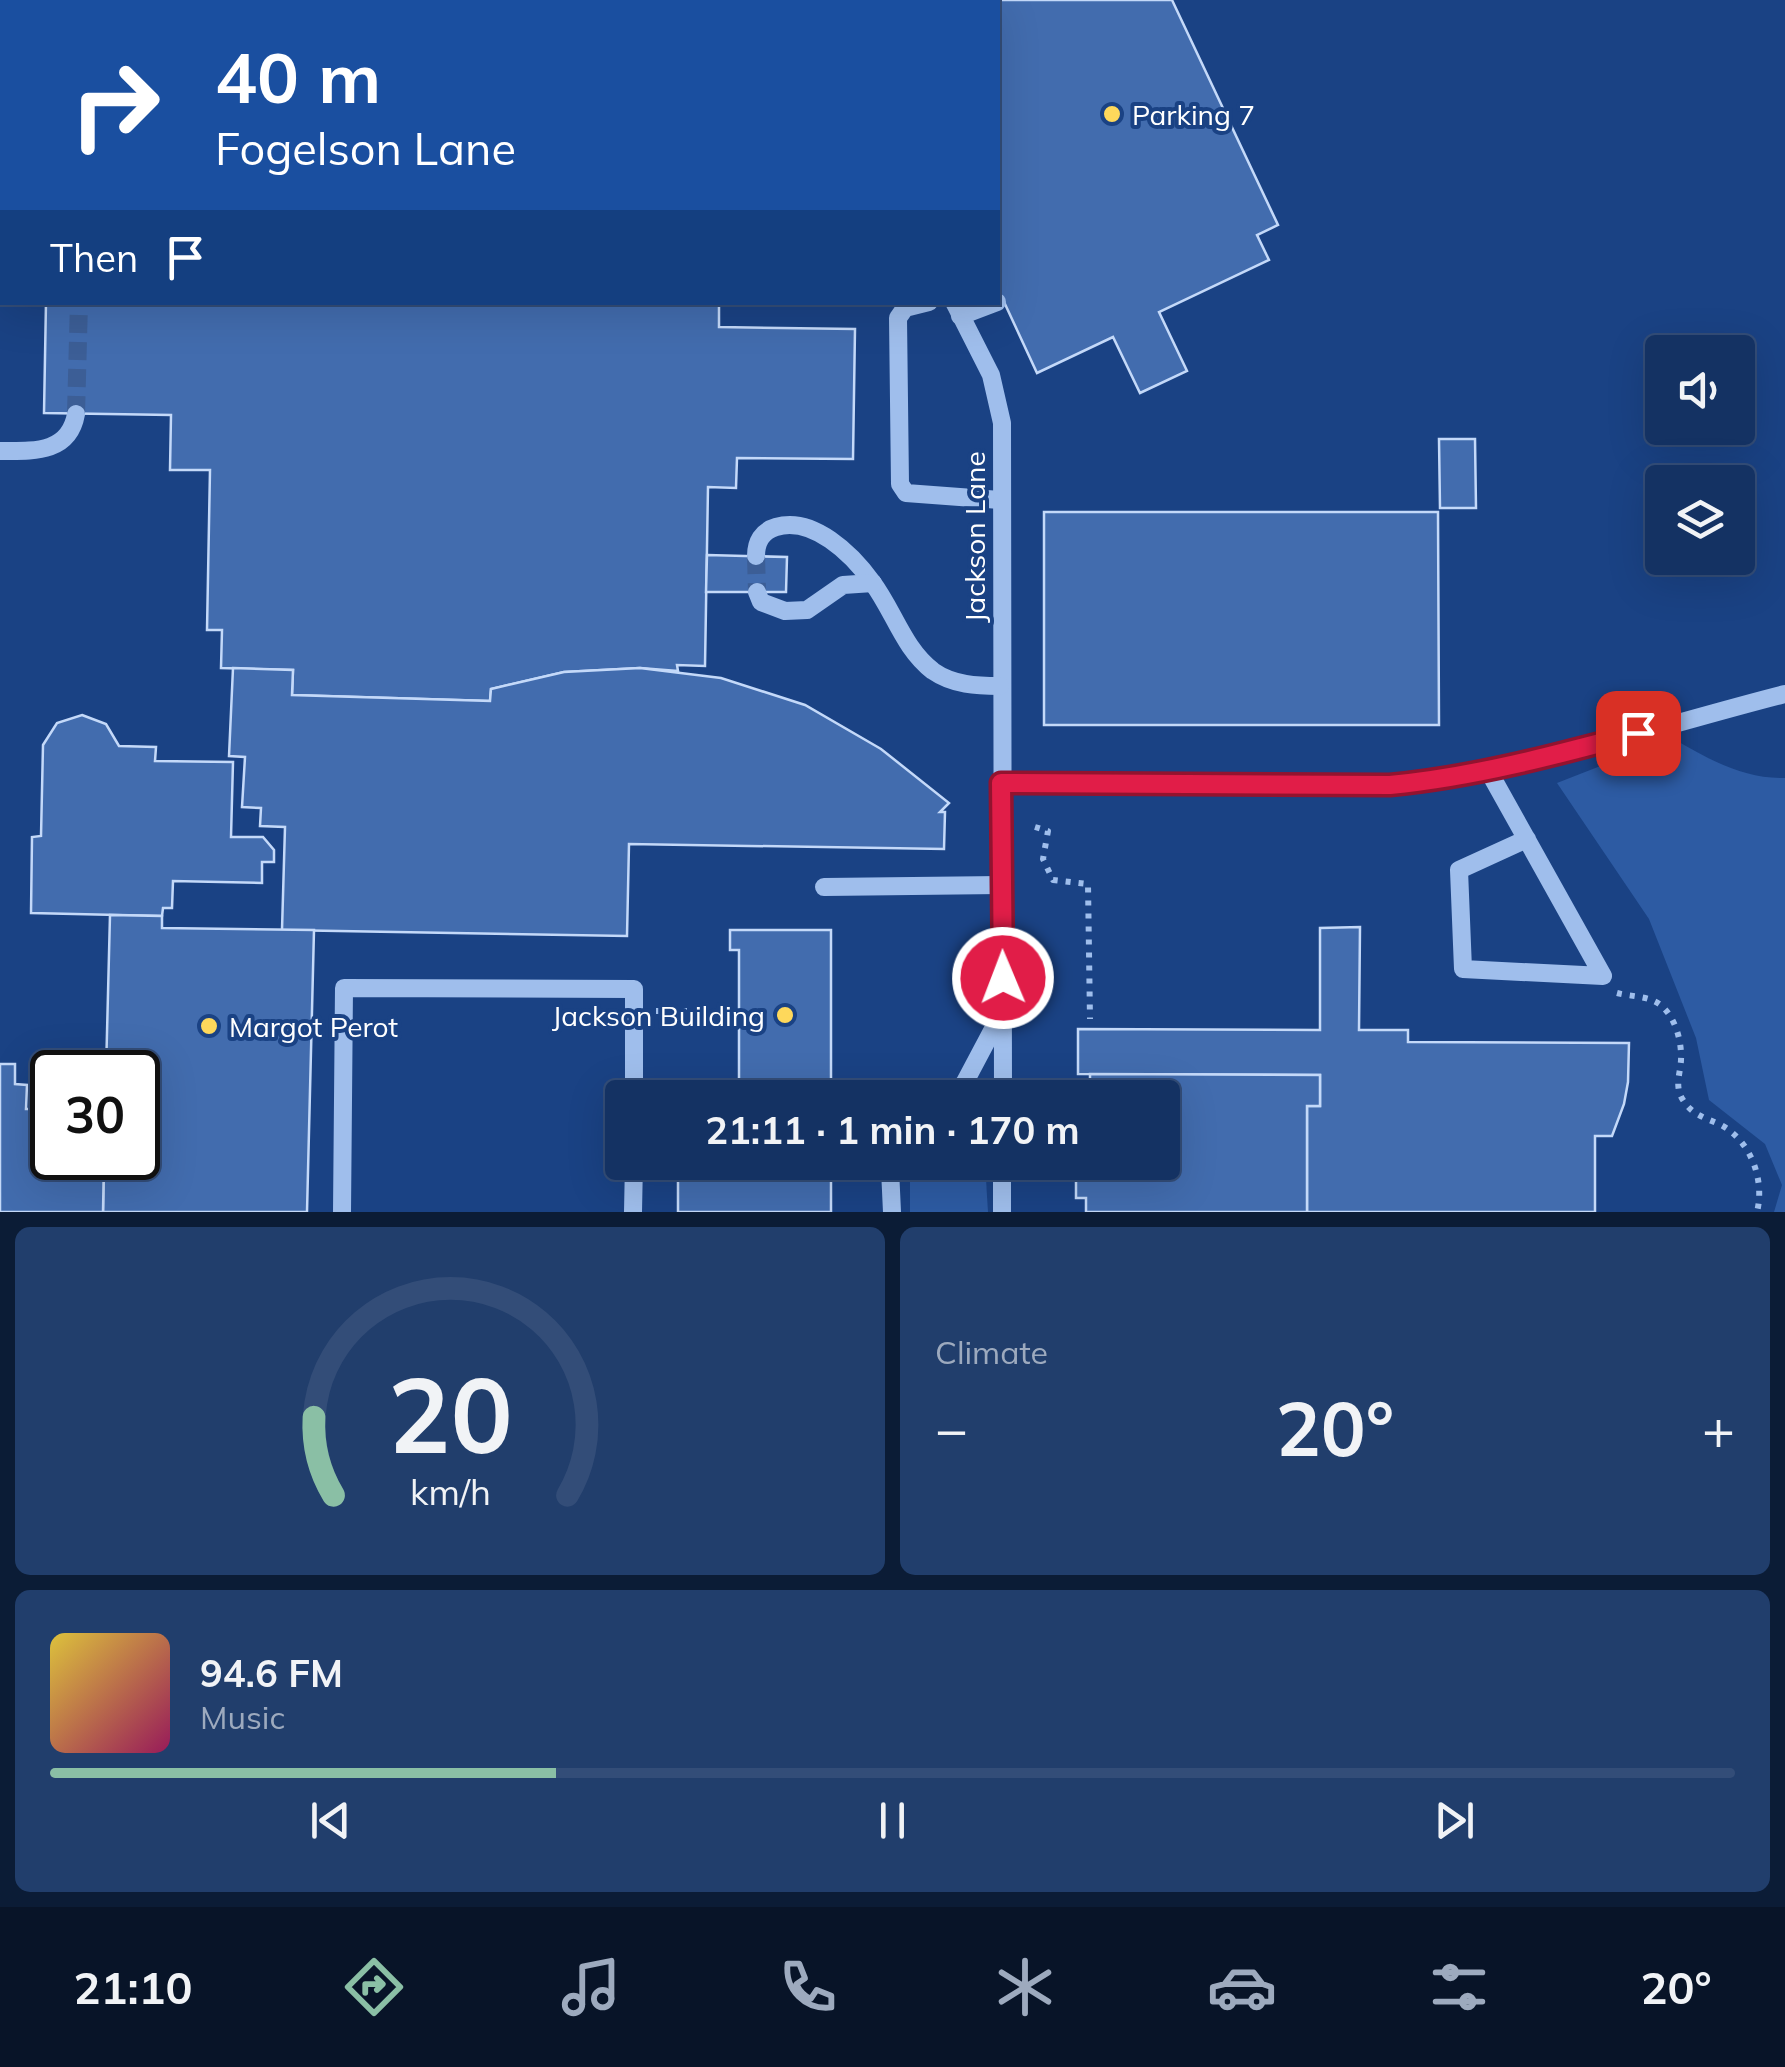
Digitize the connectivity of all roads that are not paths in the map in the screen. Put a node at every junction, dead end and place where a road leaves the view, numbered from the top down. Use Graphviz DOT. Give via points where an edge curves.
graph roads {
  1 [pos="918,305"];
  2 [pos="983,305"];
  3 [pos="957,310"];
  4 [pos="76,414"];
  5 [pos="0,451"];
  6 [pos="1000,500"];
  7 [pos="756,556"];
  8 [pos="874,583"];
  9 [pos="756,592"];
  10 [pos="1000,686"];
  11 [pos="1784,694"];
  12 [pos="1488,770"];
  13 [pos="1001,783"];
  14 [pos="1527,838"];
  15 [pos="1001,885"];
  16 [pos="824,887"];
  17 [pos="1004,1009"];
  18 [pos="634,1080"];
  19 [pos="966,1080"];
  20 [pos="1003,1080"];
  21 [pos="634,1180"];
  22 [pos="891,1180"];
  23 [pos="1002,1180"];
  24 [pos="342,1212"];
  25 [pos="634,1212"];
  26 [pos="892,1212"];
  27 [pos="1002,1212"];
  1 -- 6 [label="street" via="898,318 900,484 906,492"];
  2 -- 3 [label="street"];
  3 -- 6 [label="street, Jackson Lane" via="998,398"];
  4 -- 5 [label="street" via="47,451"];
  6 -- 10 [label="street, Jackson Lane"];
  7 -- 8 [label="street" via="766,532 792,525 823,534"];
  8 -- 9 [label="street" via="844,585 807,610 784,611 761,602"];
  8 -- 10 [label="street" via="910,647 931,669 956,682"];
  10 -- 13 [label="street, Jackson Lane"];
  11 -- 12 [label="street"];
  12 -- 13 [label="street" via="1390,785"];
  12 -- 14 [label="street"];
  13 -- 15 [label="street, Jackson Lane"];
  14 -- 14 [label="street" via="1603,976 1463,969 1459,870"];
  15 -- 16 [label="street"];
  15 -- 17 [label="street, Jackson Lane"];
  17 -- 19 [label="street"];
  17 -- 20 [label="street, Jackson Lane"];
  18 -- 24 [label="street" via="634,989 344,988"];
  21 -- 25 [label="street"];
  22 -- 26 [label="street"];
  23 -- 27 [label="street"];
}
